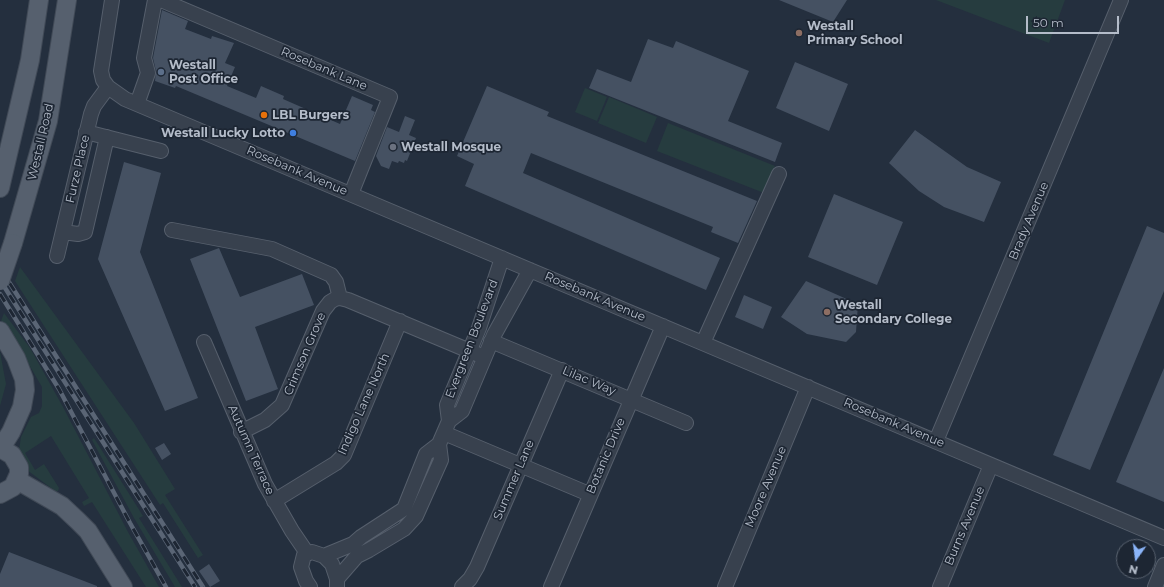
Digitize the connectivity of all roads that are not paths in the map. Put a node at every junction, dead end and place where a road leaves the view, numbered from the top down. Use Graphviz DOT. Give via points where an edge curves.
graph roads {
  1 [pos="39,0"];
  2 [pos="67,0"];
  3 [pos="155,0"];
  4 [pos="161,0"];
  5 [pos="1121,0"];
  6 [pos="112,1"];
  7 [pos="108,87"];
  8 [pos="138,104"];
  9 [pos="86,132"];
  10 [pos="107,137"];
  11 [pos="161,151"];
  12 [pos="779,174"];
  13 [pos="0,188"];
  14 [pos="351,194"];
  15 [pos="172,230"];
  16 [pos="63,232"];
  17 [pos="57,256"];
  18 [pos="502,258"];
  19 [pos="530,270"];
  20 [pos="0,281"];
  21 [pos="340,298"];
  22 [pos="400,321"];
  23 [pos="662,326"];
  24 [pos="0,331"];
  25 [pos="491,341"];
  26 [pos="204,342"];
  27 [pos="703,343"];
  28 [pos="470,351"];
  29 [pos="484,357"];
  30 [pos="562,370"];
  31 [pos="808,387"];
  32 [pos="630,399"];
  33 [pos="686,423"];
  34 [pos="241,432"];
  35 [pos="444,433"];
  36 [pos="936,441"];
  37 [pos="0,448"];
  38 [pos="520,465"];
  39 [pos="991,465"];
  40 [pos="17,480"];
  41 [pos="0,494"];
  42 [pos="590,494"];
  43 [pos="274,501"];
  44 [pos="1164,538"];
  45 [pos="307,552"];
  46 [pos="324,556"];
  47 [pos="1164,565"];
  48 [pos="337,583"];
  49 [pos="123,587"];
  50 [pos="310,587"];
  51 [pos="462,587"];
  52 [pos="551,587"];
  53 [pos="724,587"];
  54 [pos="940,587"];
  55 [pos="1155,587"];
  1 -- 13 [label="main road" via="30,60"];
  2 -- 20 [label="main road, Westall Road, bridge" via="48,121"];
  3 -- 8 [label="street" via="144,58 148,73"];
  4 -- 14 [label="street, Rosebank Lane" via="390,97"];
  5 -- 36 [label="street, Brady Avenue"];
  6 -- 7 [label="street" via="101,66 103,80"];
  7 -- 8 [label="street, Rosebank Avenue" via="116,94"];
  7 -- 9 [label="street, Furze Place" via="94,106"];
  8 -- 14 [label="street, Rosebank Avenue"];
  9 -- 10 [label="street"];
  9 -- 16 [label="street, Furze Place"];
  10 -- 11 [label="street"];
  10 -- 16 [label="street" via="85,232"];
  12 -- 27 [label="street"];
  14 -- 18 [label="street, Rosebank Avenue"];
  15 -- 21 [label="street" via="272,249 331,275 336,282"];
  16 -- 17 [label="street, Furze Place"];
  18 -- 19 [label="street, Rosebank Avenue"];
  18 -- 28 [label="street, Evergreen Boulevard"];
  19 -- 23 [label="street, Rosebank Avenue"];
  19 -- 25 [label="street, Evergreen Boulevard"];
  21 -- 22 [label="street"];
  21 -- 34 [label="street, Crimson Grove" via="330,302 323,311 282,405 265,420"];
  22 -- 28 [label="street"];
  22 -- 43 [label="street, Indigo Lane North" via="344,454 336,463"];
  23 -- 27 [label="street, Rosebank Avenue"];
  23 -- 32 [label="street, Botanic Drive"];
  24 -- 37 [label="main road" via="16,358 25,390 22,407 11,432"];
  25 -- 29 [label="street, Evergreen Boulevard"];
  25 -- 30 [label="street, Lilac Way"];
  26 -- 34 [label="street, Autumn Terrace"];
  27 -- 31 [label="street, Rosebank Avenue"];
  28 -- 29 [label="street"];
  28 -- 35 [label="street, Evergreen Boulevard" via="447,405"];
  29 -- 35 [label="street, Evergreen Boulevard" via="462,411"];
  30 -- 32 [label="street, Lilac Way"];
  30 -- 38 [label="street, Summer Lane"];
  31 -- 36 [label="street, Rosebank Avenue"];
  31 -- 53 [label="street, Moore Avenue"];
  32 -- 33 [label="street, Lilac Way"];
  32 -- 42 [label="street, Botanic Drive"];
  34 -- 43 [label="street, Autumn Terrace"];
  35 -- 38 [label="street"];
  35 -- 46 [label="street, Evergreen Boulevard" via="426,454 402,512 353,544"];
  35 -- 48 [label="street, Evergreen Boulevard" via="441,460 416,516 404,529 357,556"];
  36 -- 39 [label="street, Rosebank Avenue"];
  37 -- 40 [label="main road" via="12,454 16,460 19,467"];
  38 -- 42 [label="street"];
  38 -- 51 [label="street, Summer Lane" via="477,567"];
  39 -- 44 [label="street, Rosebank Avenue"];
  39 -- 54 [label="street, Burns Avenue"];
  40 -- 41 [label="main road" via="13,487"];
  40 -- 49 [label="main road" via="62,506 78,520 88,531"];
  42 -- 52 [label="street, Botanic Drive"];
  43 -- 45 [label="street, Autumn Terrace"];
  45 -- 46 [label="street" via="317,552"];
  45 -- 50 [label="street" via="301,567"];
  46 -- 48 [label="street" via="332,564"];
  47 -- 55 [label="street"];
}
